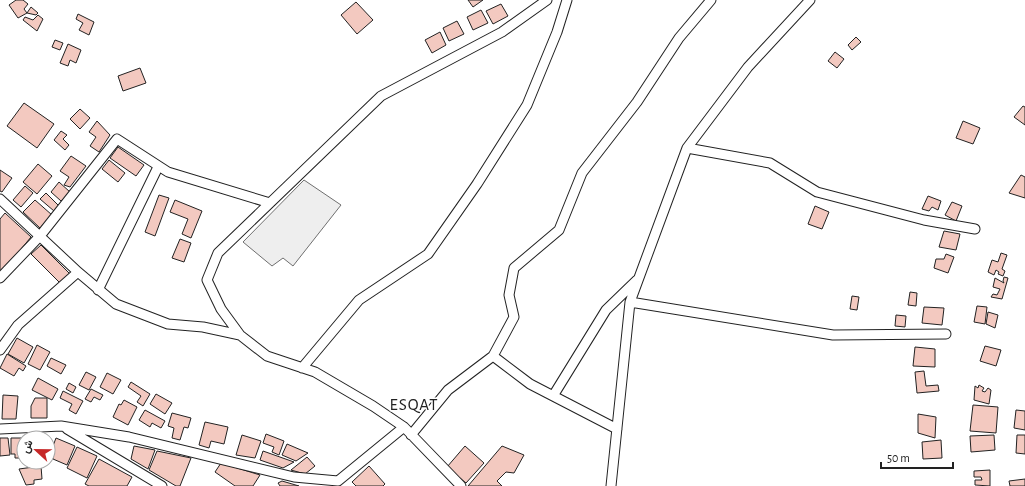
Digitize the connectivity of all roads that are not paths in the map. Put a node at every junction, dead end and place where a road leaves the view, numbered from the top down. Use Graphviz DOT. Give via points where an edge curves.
graph roads {
  1 [pos="547,0"];
  2 [pos="567,0"];
  3 [pos="711,0"];
  4 [pos="810,0"];
  5 [pos="687,148"];
  6 [pos="158,167"];
  7 [pos="0,199"];
  8 [pos="270,203"];
  9 [pos="975,229"];
  10 [pos="40,236"];
  11 [pos="78,272"];
  12 [pos="0,278"];
  13 [pos="639,278"];
  14 [pos="98,290"];
  15 [pos="630,302"];
  16 [pos="946,334"];
  17 [pos="240,335"];
  18 [pos="0,350"];
  19 [pos="493,356"];
  20 [pos="302,368"];
  21 [pos="553,396"];
  22 [pos="61,426"];
  23 [pos="404,427"];
  24 [pos="617,428"];
  25 [pos="0,429"];
  26 [pos="412,435"];
  27 [pos="338,481"];
  28 [pos="162,486"];
  29 [pos="329,486"];
  30 [pos="461,486"];
  31 [pos="611,486"];
  1 -- 8 [label="street" via="502,32 381,96"];
  2 -- 20 [label="street" via="527,104 477,184 428,254 359,300"];
  3 -- 19 [label="street" via="679,38 637,102 582,173 559,230 514,268 509,295 514,317"];
  4 -- 5 [label="street" via="748,67"];
  5 -- 9 [label="street" via="770,162 817,192 924,220"];
  5 -- 13 [label="street"];
  6 -- 8 [label="street"];
  6 -- 10 [label="street" via="117,139"];
  6 -- 14 [label="street"];
  7 -- 10 [label="street"];
  8 -- 17 [label="street" via="218,253 207,280 221,309"];
  10 -- 11 [label="street"];
  10 -- 12 [label="street"];
  11 -- 14 [label="street"];
  11 -- 18 [label="street" via="18,325"];
  13 -- 15 [label="street"];
  13 -- 21 [label="street" via="606,310"];
  14 -- 17 [label="street" via="116,304 168,324 203,327"];
  15 -- 16 [label="street" via="833,335"];
  15 -- 24 [label="street"];
  17 -- 20 [label="street" via="267,356"];
  19 -- 21 [label="street" via="530,384"];
  19 -- 26 [label="street" via="448,390"];
  20 -- 23 [label="street" via="316,372"];
  21 -- 24 [label="street"];
  22 -- 25 [label="street"];
  22 -- 27 [label="street" via="129,438 288,476"];
  22 -- 28 [label="street"];
  23 -- 26 [label="street"];
  23 -- 27 [label="street"];
  24 -- 31 [label="street"];
  26 -- 30 [label="street"];
  27 -- 29 [label="street"];
}
